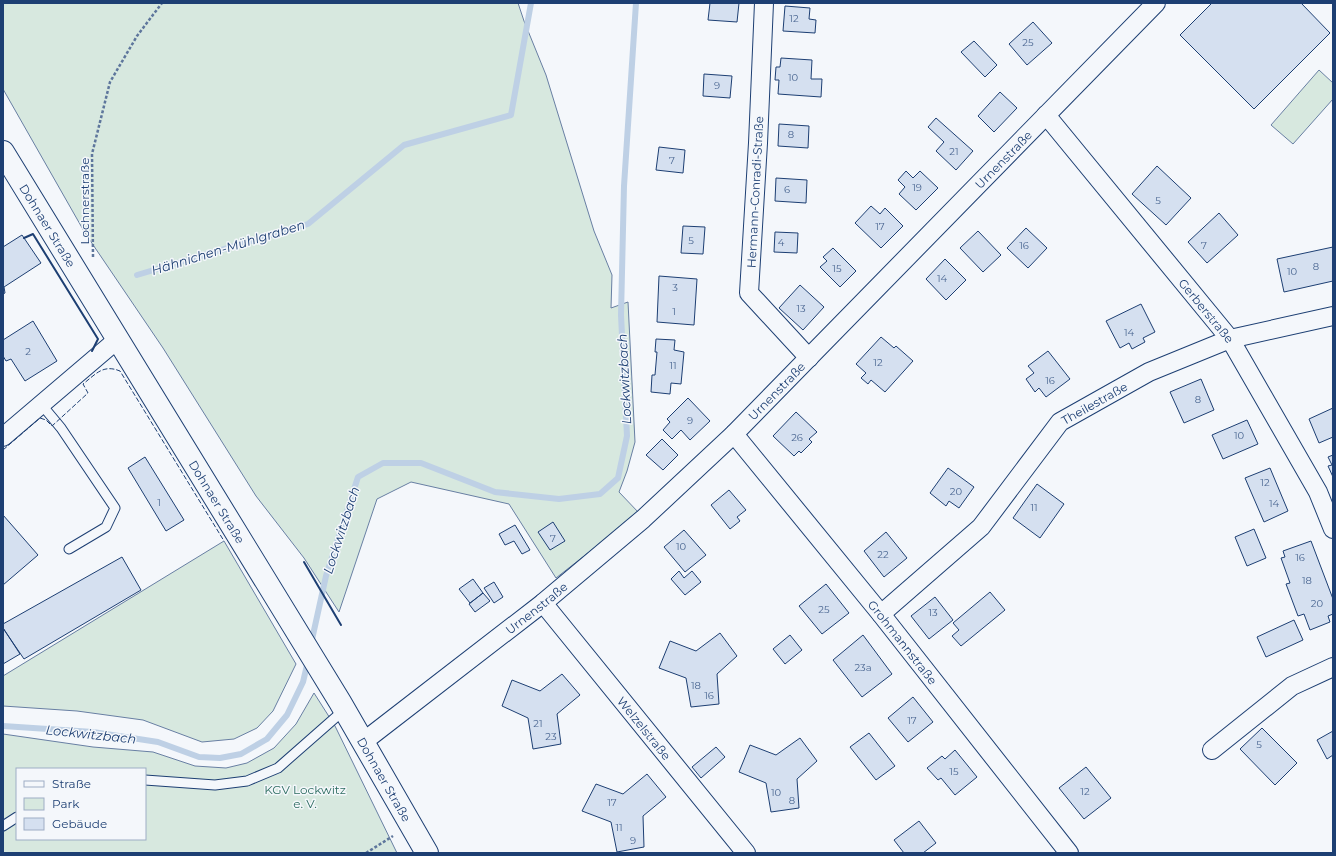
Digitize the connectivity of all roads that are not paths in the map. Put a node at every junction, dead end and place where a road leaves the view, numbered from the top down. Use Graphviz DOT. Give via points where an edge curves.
graph roads {
  1 [pos="764,3"];
  2 [pos="1156,3"];
  3 [pos="1046,115"];
  4 [pos="3,152"];
  5 [pos="1333,316"];
  6 [pos="118,339"];
  7 [pos="1230,340"];
  8 [pos="809,358"];
  9 [pos="41,404"];
  10 [pos="734,434"];
  11 [pos="3,437"];
  12 [pos="1333,529"];
  13 [pos="69,549"];
  14 [pos="543,603"];
  15 [pos="881,614"];
  16 [pos="1333,667"];
  17 [pos="342,706"];
  18 [pos="363,742"];
  19 [pos="1212,750"];
  20 [pos="146,780"];
  21 [pos="16,818"];
  22 [pos="3,826"];
  23 [pos="1067,852"];
  24 [pos="427,853"];
  25 [pos="746,853"];
  1 -- 8 [label="street, Hermann-Conradi-Straße" via="749,293"];
  2 -- 3 [label="street, Urnenstraße"];
  3 -- 7 [label="street, Gerberstraße"];
  3 -- 8 [label="street, Urnenstraße"];
  4 -- 6 [label="main road, Dohnaer Straße"];
  5 -- 7 [label="street, Theilestraße"];
  6 -- 9 [label="street"];
  6 -- 17 [label="main road, Dohnaer Straße"];
  7 -- 12 [label="street, Gerberstraße" via="1318,492"];
  7 -- 15 [label="street, Theilestraße" via="1150,372 1060,422 981,527"];
  8 -- 10 [label="street, Urnenstraße"];
  9 -- 11 [label="street"];
  9 -- 13 [label="lane" via="61,428 114,508 106,526"];
  10 -- 14 [label="street, Urnenstraße" via="643,519"];
  10 -- 15 [label="street, Grohmannstraße"];
  14 -- 18 [label="street, Urnenstraße"];
  14 -- 25 [label="street, Welzelstraße"];
  15 -- 23 [label="street, Grohmannstraße"];
  16 -- 19 [label="street" via="1292,686"];
  17 -- 18 [label="main road, Dohnaer Straße"];
  17 -- 20 [label="lane" via="278,768 247,780 215,785"];
  18 -- 24 [label="main road, Dohnaer Straße"];
  21 -- 22 [label="lane"];
}
